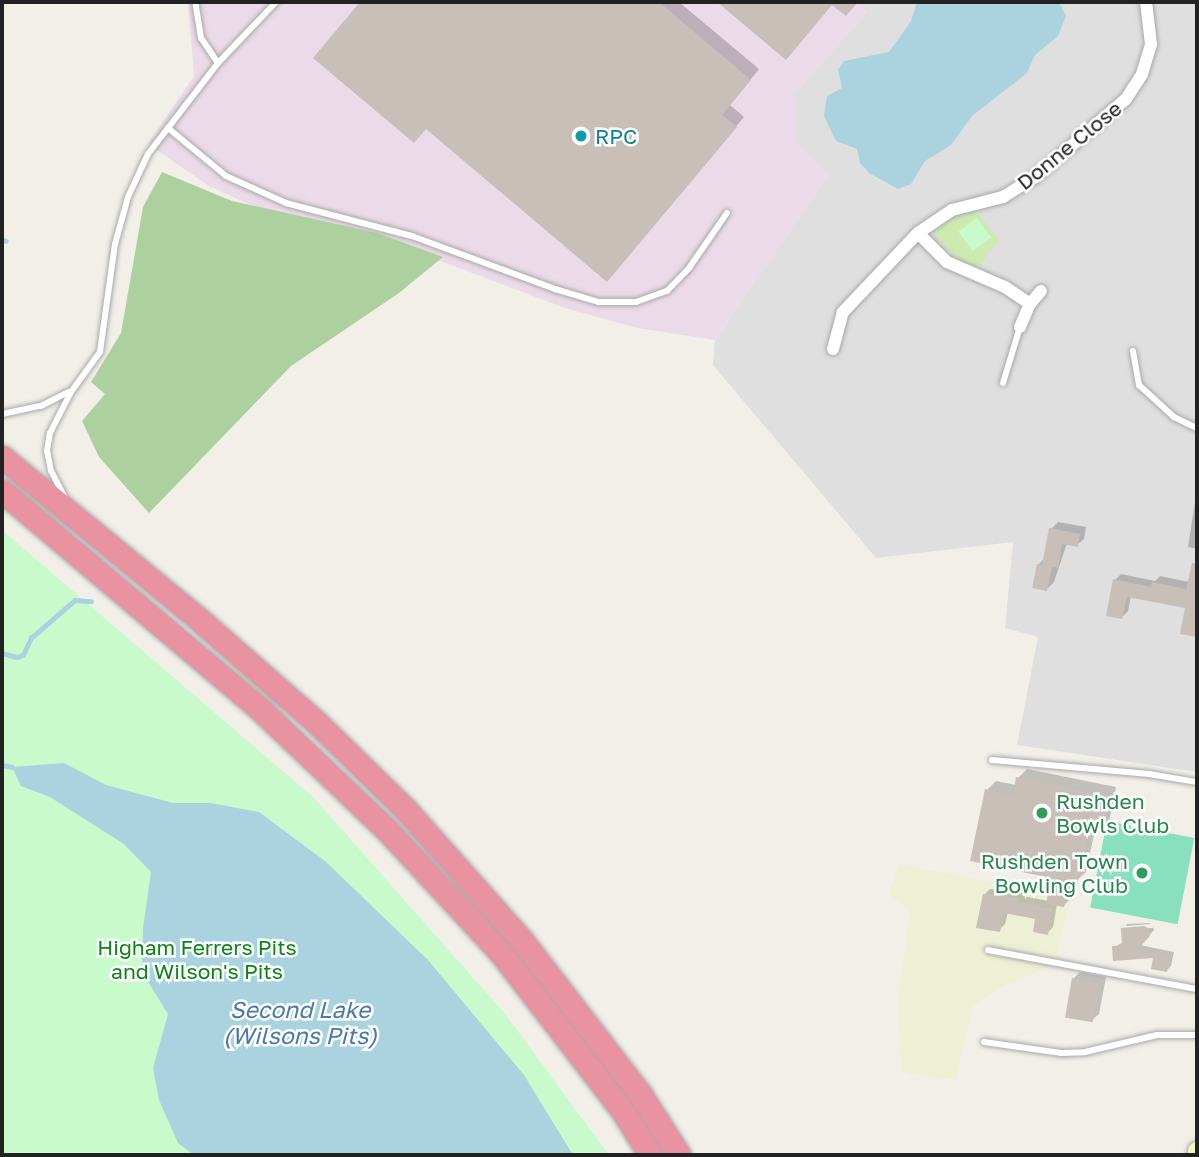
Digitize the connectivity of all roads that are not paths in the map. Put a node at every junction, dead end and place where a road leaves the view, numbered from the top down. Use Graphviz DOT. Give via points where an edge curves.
graph roads {
  1 [pos="195,2"];
  2 [pos="275,2"];
  3 [pos="1146,2"];
  4 [pos="218,63"];
  5 [pos="168,128"];
  6 [pos="727,213"];
  7 [pos="918,233"];
  8 [pos="1041,291"];
  9 [pos="1030,304"];
  10 [pos="1020,327"];
  11 [pos="833,349"];
  12 [pos="1133,351"];
  13 [pos="1003,383"];
  14 [pos="71,392"];
  15 [pos="2,414"];
  16 [pos="1197,428"];
  17 [pos="2,457"];
  18 [pos="2,491"];
  19 [pos="84,526"];
  20 [pos="992,760"];
  21 [pos="1197,782"];
  22 [pos="988,950"];
  23 [pos="1197,989"];
  24 [pos="1197,1035"];
  25 [pos="984,1042"];
  26 [pos="650,1155"];
  27 [pos="679,1155"];
  1 -- 4 [label="lane" via="201,38"];
  2 -- 4 [label="lane"];
  3 -- 7 [label="street, Donne Close" via="1152,44 1142,74 1126,99 1034,178 1003,197 952,210"];
  4 -- 5 [label="lane"];
  5 -- 6 [label="lane" via="226,176 286,203 412,236 599,302 636,302 667,291 690,268"];
  5 -- 14 [label="lane" via="148,154 128,197 115,243 100,352"];
  7 -- 9 [label="street" via="947,262 1005,287"];
  7 -- 11 [label="street, Donne Close" via="843,312"];
  8 -- 9 [label="street"];
  9 -- 10 [label="street"];
  10 -- 13 [label="lane"];
  12 -- 16 [label="lane" via="1139,385 1174,417"];
  14 -- 15 [label="lane" via="41,406"];
  14 -- 19 [label="lane" via="50,433 47,451 51,471"];
  17 -- 19 [label="highway"];
  18 -- 26 [label="highway" via="261,710 388,831 501,953 624,1113"];
  19 -- 27 [label="highway" via="317,723 406,810 523,942 640,1094"];
  20 -- 21 [label="lane"];
  22 -- 23 [label="lane"];
  24 -- 25 [label="lane" via="1157,1035 1085,1052"];
}
